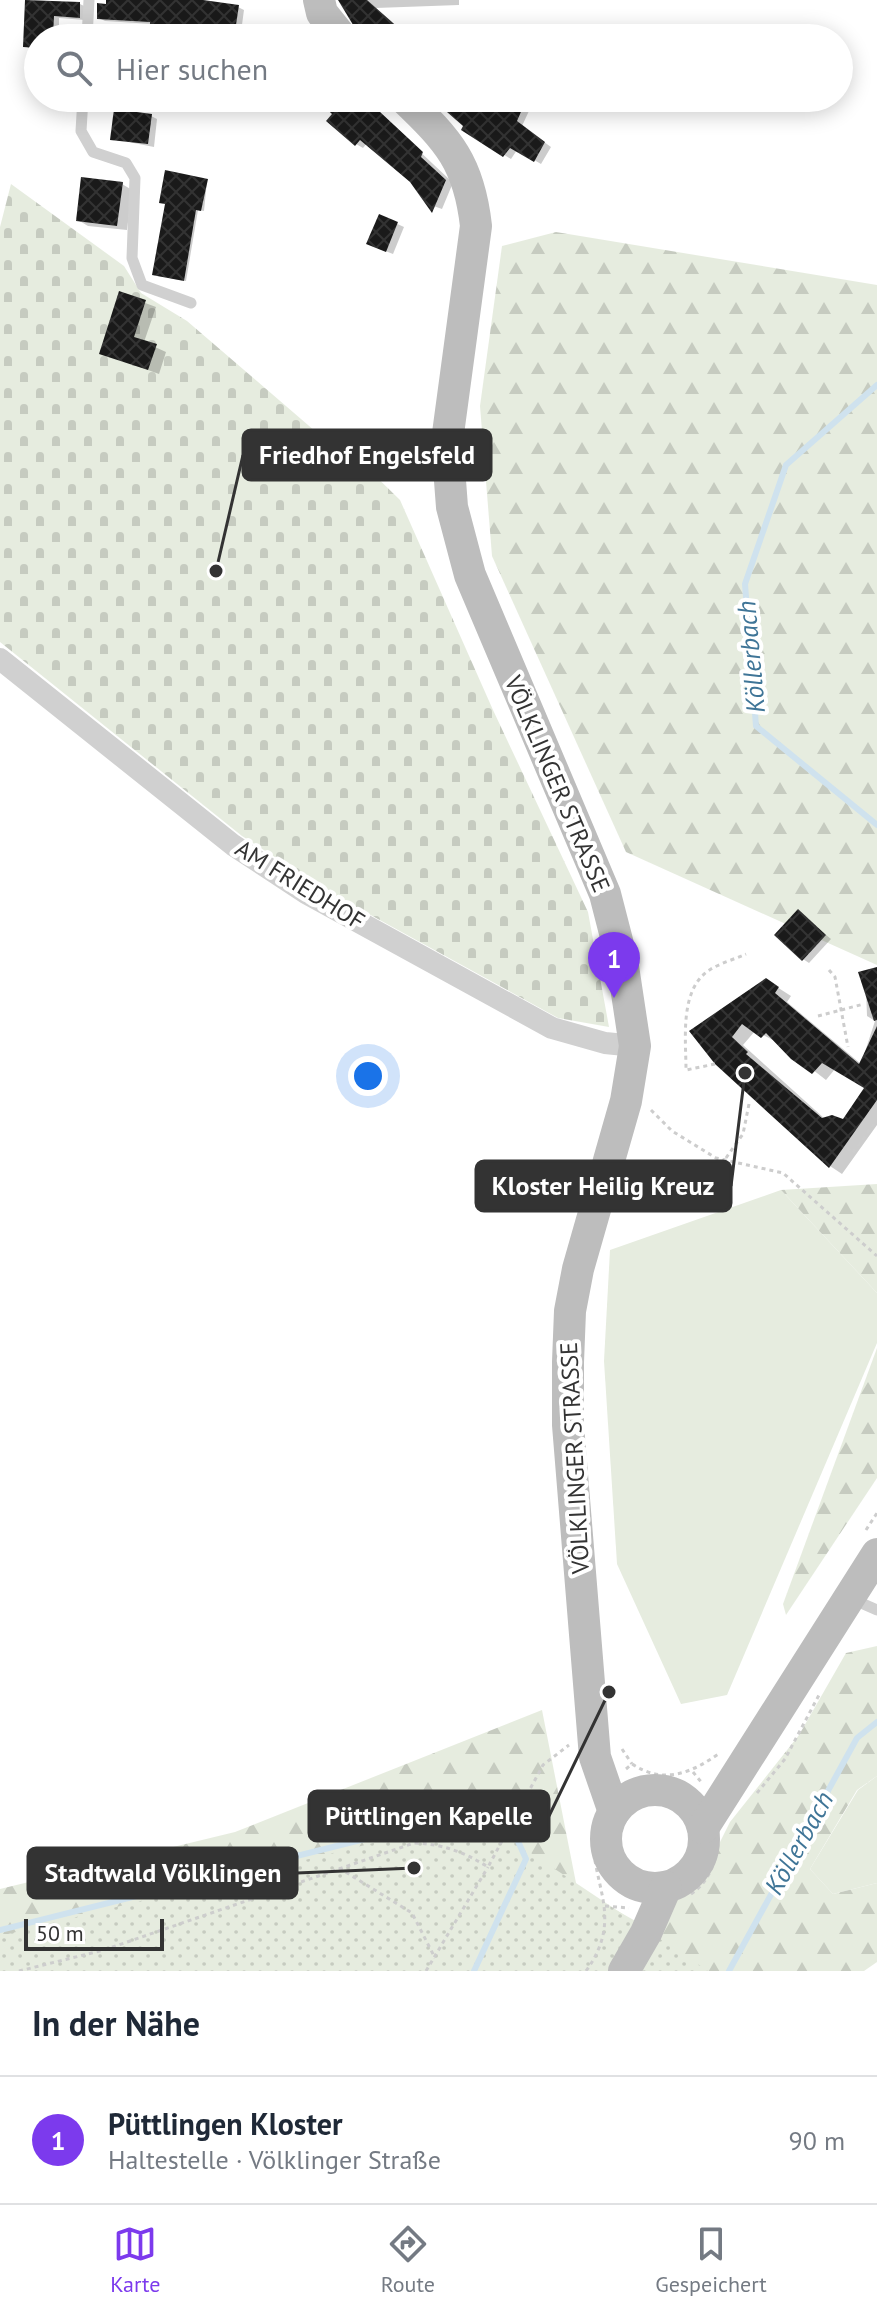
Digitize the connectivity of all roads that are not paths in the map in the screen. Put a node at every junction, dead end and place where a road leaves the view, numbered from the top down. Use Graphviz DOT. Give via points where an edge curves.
graph roads {
  1 [pos="89,0"];
  2 [pos="319,0"];
  3 [pos="88,24"];
  4 [pos="331,24"];
  5 [pos="82,112"];
  6 [pos="419,112"];
  7 [pos="191,303"];
  8 [pos="0,659"];
  9 [pos="635,1046"];
  10 [pos="877,1554"];
  11 [pos="863,1604"];
  12 [pos="607,1736"];
  13 [pos="742,1767"];
  14 [pos="632,1776"];
  15 [pos="687,1784"];
  16 [pos="605,1816"];
  17 [pos="703,1828"];
  18 [pos="632,1882"];
  19 [pos="666,1887"];
  20 [pos="616,1971"];
  21 [pos="624,1971"];
  1 -- 3 [label="lane"];
  2 -- 4 [label="street"];
  5 -- 7 [label="lane" via="81,131 93,152 126,163 135,178 132,258 142,285"];
  6 -- 9 [label="street, VÖLKLINGER STRASSE" via="448,140 465,170 476,226 447,441 452,507 470,575 605,894"];
  8 -- 9 [label="street, AM FRIEDHOF" via="233,845 306,893 552,1028"];
  9 -- 12 [label="street, VÖLKLINGER STRASSE" via="626,1101 570,1311 568,1425 585,1655"];
  10 -- 11 [label="street"];
  11 -- 13 [label="street"];
  12 -- 14 [label="street, VÖLKLINGER STRASSE"];
  12 -- 16 [label="street, VÖLKLINGER STRASSE" via="599,1773"];
  13 -- 15 [label="street" via="724,1781"];
  13 -- 17 [label="street"];
  14 -- 15 [label="street" via="663,1790"];
  14 -- 16 [label="street" via="627,1798"];
  15 -- 17 [label="street"];
  16 -- 18 [label="street" via="606,1846 614,1866"];
  17 -- 19 [label="street" via="697,1865"];
  18 -- 19 [label="street"];
  18 -- 20 [label="street" via="632,1929"];
  19 -- 21 [label="street"];
}
